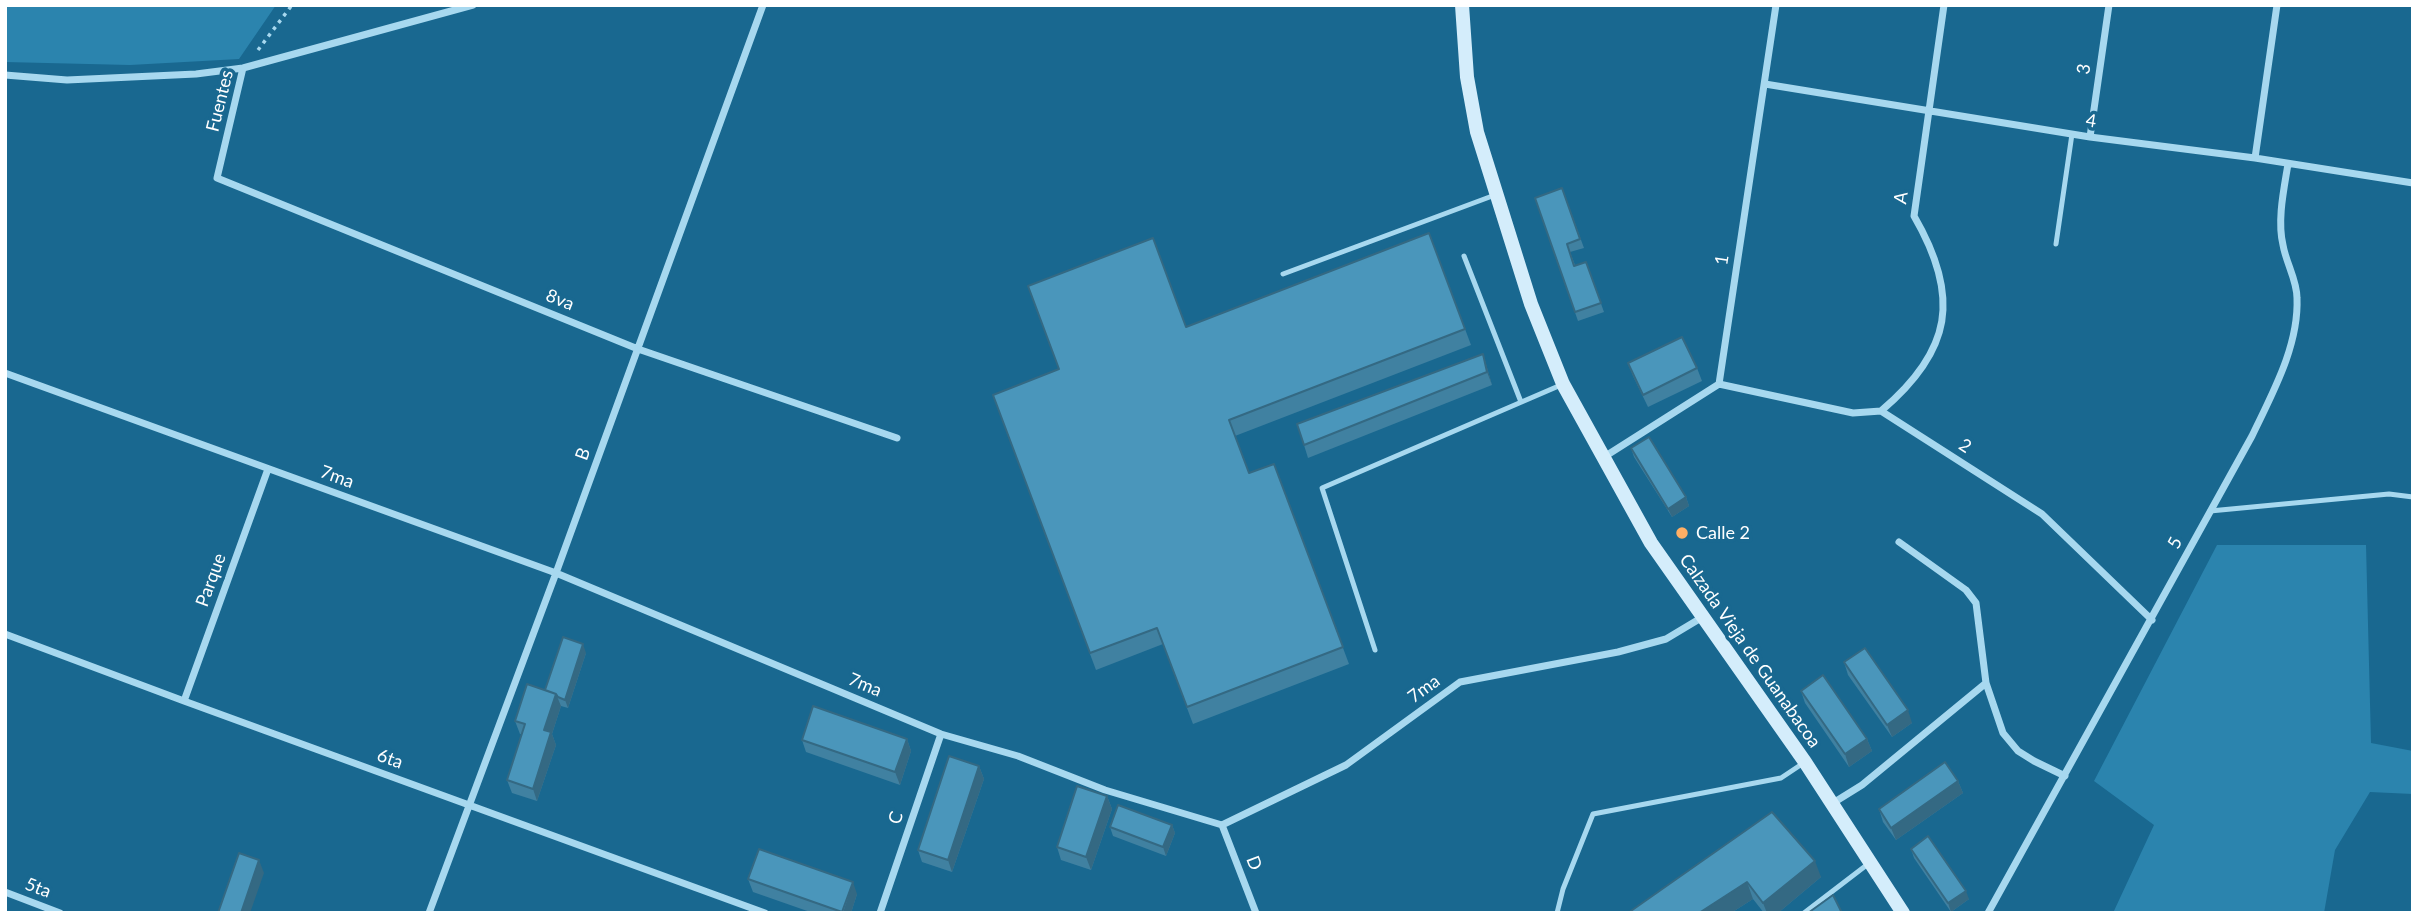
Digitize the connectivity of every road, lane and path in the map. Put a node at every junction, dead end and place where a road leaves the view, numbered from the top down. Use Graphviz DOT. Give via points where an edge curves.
graph roads {
  1 [pos="292,5"];
  2 [pos="473,5"];
  3 [pos="763,5"];
  4 [pos="1776,5"];
  5 [pos="1944,5"];
  6 [pos="2109,5"];
  7 [pos="2277,5"];
  8 [pos="1458,8"];
  9 [pos="243,68"];
  10 [pos="5,75"];
  11 [pos="1765,84"];
  12 [pos="1929,110"];
  13 [pos="2072,134"];
  14 [pos="2090,137"];
  15 [pos="2255,158"];
  16 [pos="2288,164"];
  17 [pos="217,178"];
  18 [pos="2413,183"];
  19 [pos="1495,195"];
  20 [pos="2056,244"];
  21 [pos="1464,256"];
  22 [pos="1283,274"];
  23 [pos="638,349"];
  24 [pos="5,373"];
  25 [pos="1563,384"];
  26 [pos="1719,384"];
  27 [pos="1521,402"];
  28 [pos="1881,411"];
  29 [pos="897,438"];
  30 [pos="1604,457"];
  31 [pos="268,469"];
  32 [pos="2413,497"];
  33 [pos="2210,511"];
  34 [pos="1899,542"];
  35 [pos="556,573"];
  36 [pos="1702,618"];
  37 [pos="2152,620"];
  38 [pos="5,634"];
  39 [pos="1375,650"];
  40 [pos="1986,683"];
  41 [pos="184,701"];
  42 [pos="941,734"];
  43 [pos="1805,762"];
  44 [pos="2065,776"];
  45 [pos="1833,803"];
  46 [pos="470,805"];
  47 [pos="1223,825"];
  48 [pos="1870,863"];
  49 [pos="5,892"];
  50 [pos="60,913"];
  51 [pos="429,913"];
  52 [pos="765,913"];
  53 [pos="880,913"];
  54 [pos="1256,913"];
  55 [pos="1557,913"];
  56 [pos="1804,913"];
  57 [pos="1903,913"];
  58 [pos="1988,913"];
  1 -- 9 [label="path, Fuentes"];
  2 -- 9 [label="street"];
  3 -- 23 [label="street, B"];
  4 -- 11 [label="street, 1"];
  5 -- 12 [label="street, A"];
  6 -- 14 [label="street, 3"];
  7 -- 15 [label="street"];
  8 -- 19 [label="main road, Calzada Vieja de Guanabacoa" via="1477,132"];
  9 -- 10 [label="street" via="67,80"];
  9 -- 17 [label="street, Fuentes"];
  11 -- 12 [label="street, 4"];
  11 -- 26 [label="street, 1"];
  12 -- 13 [label="street, 4"];
  12 -- 28 [label="street, A" via="1914,216 1940,271 1943,319 1927,364"];
  13 -- 14 [label="street, 4"];
  13 -- 20 [label="lane"];
  14 -- 15 [label="street, 4"];
  15 -- 16 [label="street, 4"];
  16 -- 18 [label="street, 4"];
  16 -- 33 [label="street, 5" via="2282,244 2298,297 2293,334 2278,383"];
  17 -- 23 [label="street, 8va"];
  19 -- 22 [label="lane"];
  19 -- 25 [label="main road, Calzada Vieja de Guanabacoa"];
  21 -- 27 [label="lane"];
  23 -- 29 [label="street, 8va"];
  23 -- 35 [label="street, B"];
  24 -- 31 [label="street, 7ma"];
  25 -- 27 [label="lane"];
  25 -- 30 [label="main road, Calzada Vieja de Guanabacoa"];
  26 -- 28 [label="street" via="1853,414"];
  26 -- 30 [label="street"];
  27 -- 39 [label="lane" via="1322,488"];
  28 -- 37 [label="street, 2" via="2042,514"];
  30 -- 36 [label="main road, Calzada Vieja de Guanabacoa" via="1651,543"];
  31 -- 35 [label="street, 7ma"];
  31 -- 41 [label="street, Parque"];
  32 -- 33 [label="lane" via="2389,494"];
  33 -- 37 [label="street, 5"];
  34 -- 40 [label="street" via="1976,603"];
  35 -- 42 [label="street, 7ma"];
  35 -- 46 [label="street, B"];
  36 -- 43 [label="main road, Calzada Vieja de Guanabacoa"];
  36 -- 47 [label="street, 7ma" via="1666,639 1618,652 1460,682 1346,765"];
  37 -- 44 [label="street, 5"];
  38 -- 41 [label="street, 6ta"];
  40 -- 44 [label="street" via="2003,733 2026,756"];
  40 -- 45 [label="street" via="1862,785"];
  41 -- 46 [label="street, 6ta"];
  42 -- 47 [label="street, 7ma"];
  42 -- 53 [label="street, C"];
  43 -- 45 [label="main road, Calzada Vieja de Guanabacoa"];
  43 -- 55 [label="lane" via="1781,778 1592,814"];
  44 -- 58 [label="street, 5"];
  45 -- 48 [label="main road, Calzada Vieja de Guanabacoa"];
  46 -- 51 [label="street, B"];
  46 -- 52 [label="street, 6ta"];
  47 -- 54 [label="street, D"];
  48 -- 56 [label="lane"];
  48 -- 57 [label="main road, Calzada Vieja de Guanabacoa"];
  49 -- 50 [label="street, 5ta"];
}
